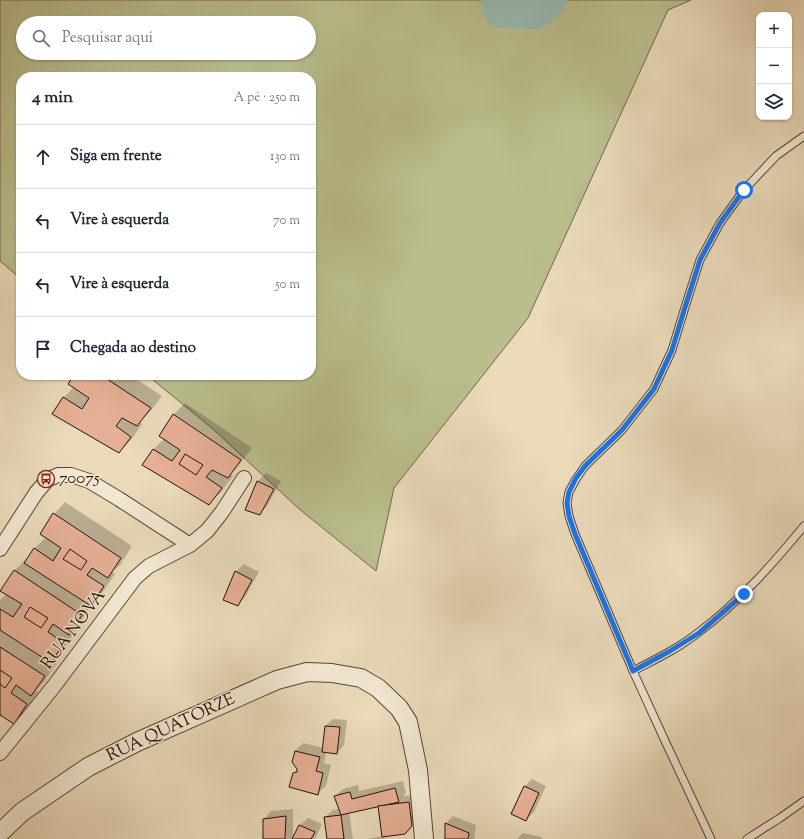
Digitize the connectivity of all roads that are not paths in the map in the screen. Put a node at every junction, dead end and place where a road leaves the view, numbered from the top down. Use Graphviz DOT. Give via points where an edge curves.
graph roads {
  1 [pos="804,136"];
  2 [pos="244,478"];
  3 [pos="804,526"];
  4 [pos="190,545"];
  5 [pos="0,549"];
  6 [pos="633,671"];
  7 [pos="0,753"];
  8 [pos="804,801"];
  9 [pos="0,833"];
  10 [pos="424,839"];
  11 [pos="711,839"];
  12 [pos="747,839"];
  1 -- 6 [label="lane" via="776,156 744,190 720,223 700,260 672,350 654,389 622,430 585,466 569,492 567,503 575,534"];
  2 -- 4 [label="street, RUA NOVA" via="207,531"];
  3 -- 6 [label="lane" via="744,594 699,633"];
  4 -- 5 [label="street" via="89,481 71,475 58,475 47,480 36,493"];
  4 -- 7 [label="street, RUA NOVA" via="149,566 135,578"];
  6 -- 11 [label="lane"];
  8 -- 12 [label="lane"];
  9 -- 10 [label="street, RUA QUATORZE" via="22,812 88,767 137,742 277,680 307,672 361,678 378,688 399,708 408,722 418,770"];
}
